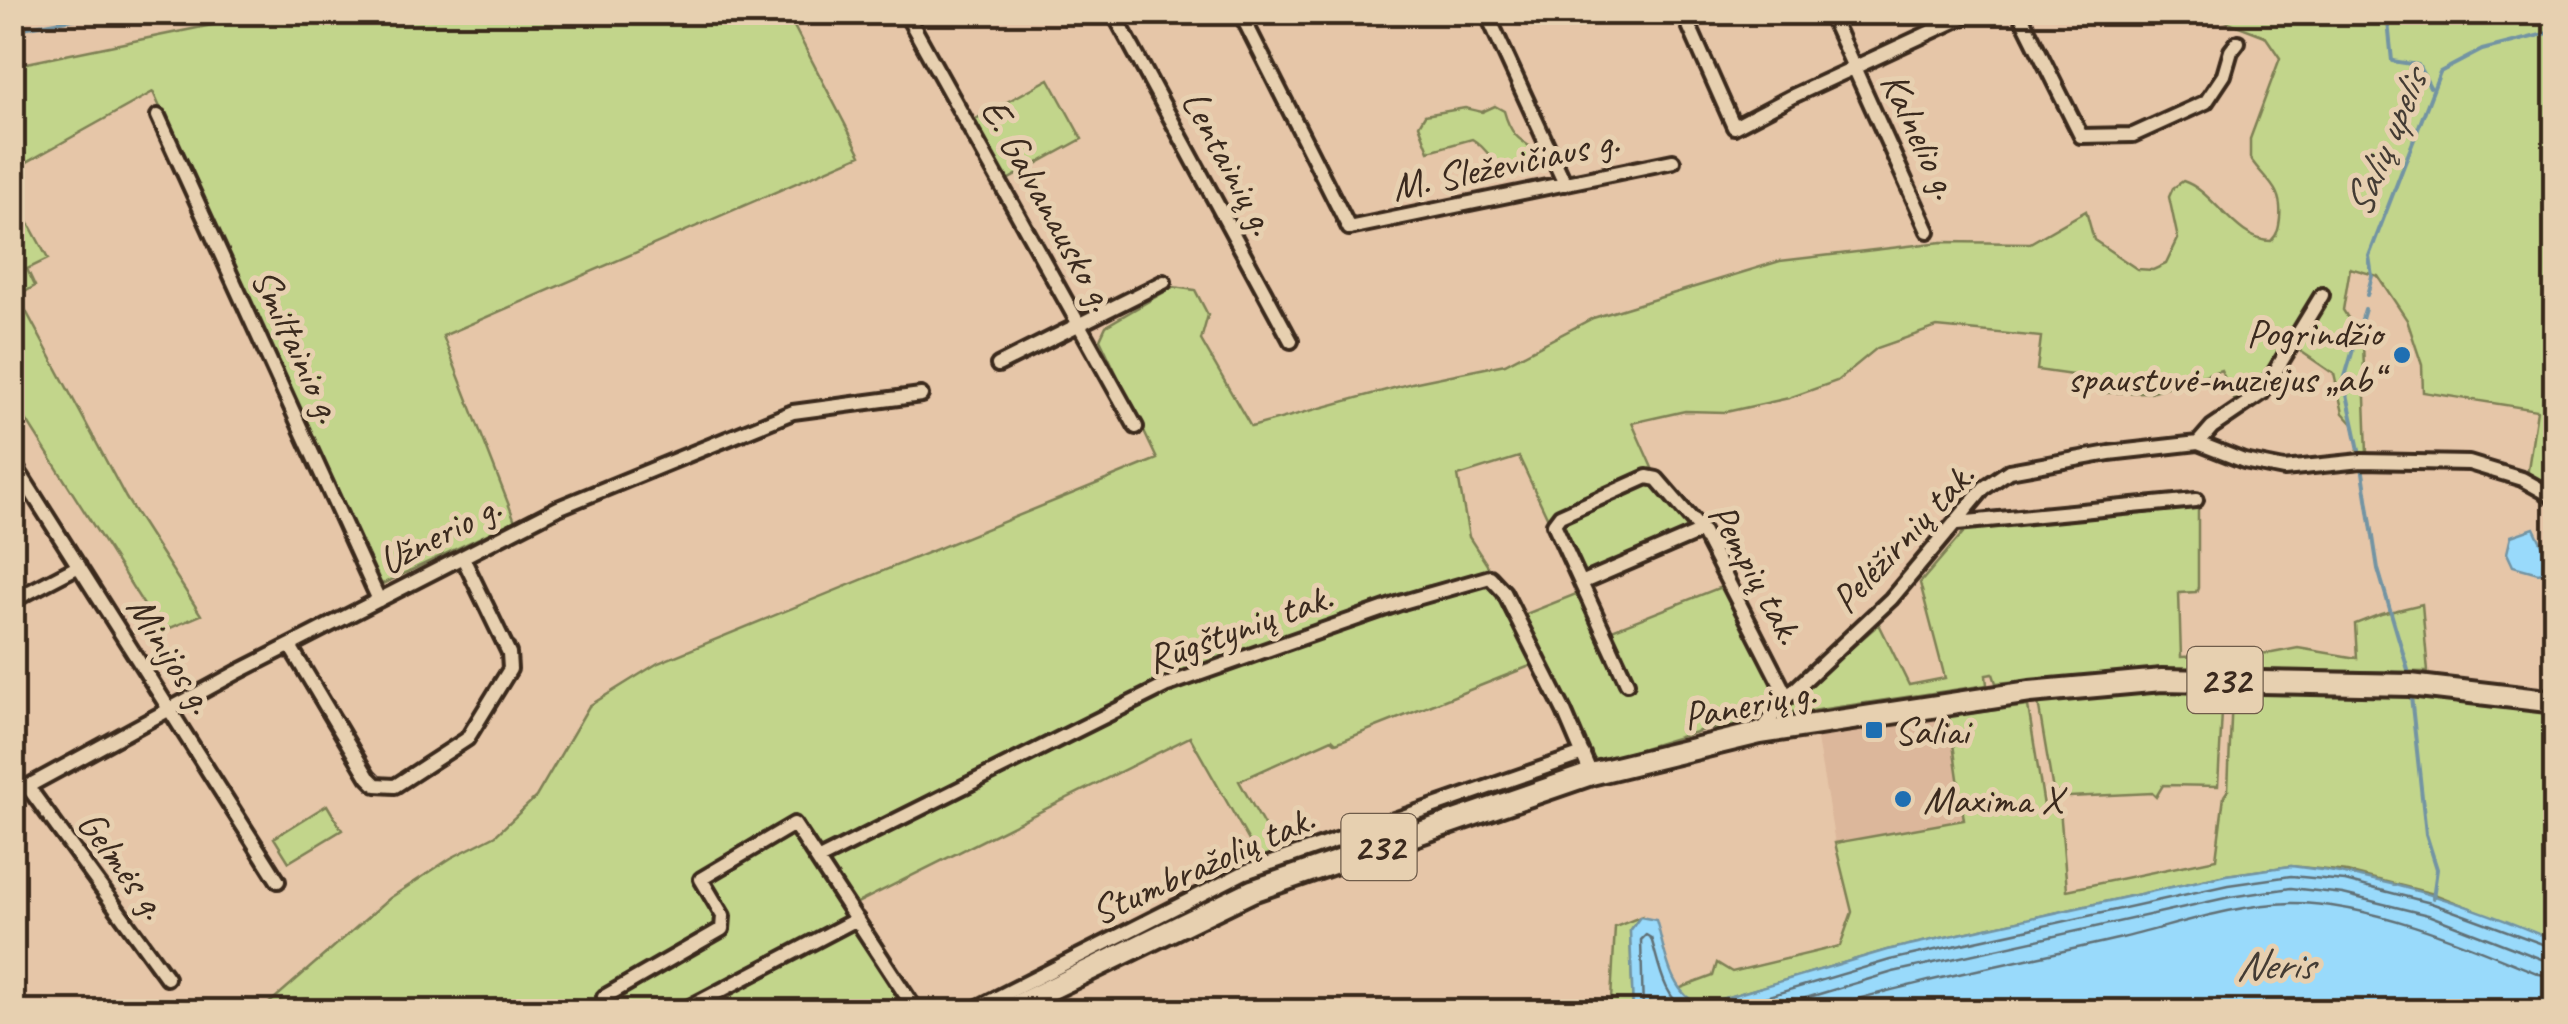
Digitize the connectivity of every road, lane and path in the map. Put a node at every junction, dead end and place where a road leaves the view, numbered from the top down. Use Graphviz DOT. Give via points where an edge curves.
graph roads {
  1 [pos="905,12"];
  2 [pos="1113,12"];
  3 [pos="1240,12"];
  4 [pos="1486,12"];
  5 [pos="1683,12"];
  6 [pos="1829,12"];
  7 [pos="1974,12"];
  8 [pos="2019,12"];
  9 [pos="2238,42"];
  10 [pos="1854,68"];
  11 [pos="158,116"];
  12 [pos="1673,161"];
  13 [pos="1565,184"];
  14 [pos="1928,230"];
  15 [pos="1164,282"];
  16 [pos="2322,296"];
  17 [pos="1080,326"];
  18 [pos="1290,341"];
  19 [pos="998,365"];
  20 [pos="921,395"];
  21 [pos="1136,427"];
  22 [pos="2198,443"];
  23 [pos="12,461"];
  24 [pos="2556,498"];
  25 [pos="2196,500"];
  26 [pos="1957,523"];
  27 [pos="1702,531"];
  28 [pos="464,558"];
  29 [pos="79,566"];
  30 [pos="1582,583"];
  31 [pos="380,600"];
  32 [pos="12,601"];
  33 [pos="290,646"];
  34 [pos="1628,683"];
  35 [pos="1787,697"];
  36 [pos="2556,702"];
  37 [pos="169,710"];
  38 [pos="1760,733"];
  39 [pos="1583,754"];
  40 [pos="1591,774"];
  41 [pos="28,787"];
  42 [pos="12,796"];
  43 [pos="819,858"];
  44 [pos="278,881"];
  45 [pos="856,919"];
  46 [pos="167,978"];
  47 [pos="615,1012"];
  48 [pos="680,1012"];
  49 [pos="917,1012"];
  50 [pos="969,1012"];
  51 [pos="1003,1012"];
  1 -- 17 [label="street, E. Galvanausko g."];
  2 -- 18 [label="street, Lentainių g."];
  3 -- 13 [label="street, M. Sleževičiaus g." via="1349,228"];
  4 -- 13 [label="street"];
  5 -- 10 [label="street" via="1734,128"];
  6 -- 10 [label="street, Kalnelio g."];
  7 -- 10 [label="street"];
  8 -- 9 [label="street" via="2082,136 2133,135 2206,102"];
  10 -- 14 [label="street, Kalnelio g."];
  11 -- 31 [label="street, Smiltainio g."];
  12 -- 13 [label="street, M. Sleževičiaus g."];
  15 -- 17 [label="street"];
  16 -- 22 [label="street" via="2262,393"];
  17 -- 19 [label="street"];
  17 -- 21 [label="street, E. Galvanausko g."];
  20 -- 28 [label="street, Užnerio g." via="794,412 558,508"];
  22 -- 24 [label="street, Pelėžirnių tak." via="2284,470 2361,460 2470,463"];
  22 -- 26 [label="street, Pelėžirnių tak." via="2009,471 1984,488"];
  23 -- 29 [label="street, Minijos g."];
  25 -- 26 [label="street"];
  26 -- 35 [label="street, Pelėžirnių tak." via="1872,619"];
  27 -- 30 [label="street"];
  27 -- 30 [label="street, Pempių tak." via="1657,479 1638,481 1554,524"];
  27 -- 35 [label="street, Pempių tak."];
  28 -- 31 [label="street, Užnerio g."];
  28 -- 33 [label="street" via="510,669 466,739 395,786 376,786 368,776"];
  29 -- 32 [label="street"];
  29 -- 37 [label="street, Minijos g."];
  30 -- 34 [label="street, Pempių tak."];
  31 -- 33 [label="street, Užnerio g."];
  33 -- 37 [label="street, Užnerio g."];
  35 -- 38 [label="street, Pelėžirnių tak."];
  36 -- 38 [label="main road, Panerių g. / 232" via="2410,685 2162,680 2040,690"];
  37 -- 41 [label="street, Užnerio g."];
  37 -- 44 [label="street, Minijos g."];
  38 -- 40 [label="main road, Panerių g. / 232"];
  39 -- 40 [label="street, Rūgštynių tak."];
  39 -- 43 [label="street, Rūgštynių tak." via="1504,592 1490,577 1167,685"];
  39 -- 50 [label="street, Stumbražolių tak." via="1245,872"];
  40 -- 51 [label="main road, Panerių g. / 232" via="1252,891"];
  41 -- 42 [label="street, Užnerio g."];
  41 -- 46 [label="street, Gelmės g."];
  43 -- 45 [label="street"];
  43 -- 47 [label="street" via="794,824 701,879 724,916 719,933 604,997"];
  45 -- 48 [label="street"];
  45 -- 49 [label="street"];
}
